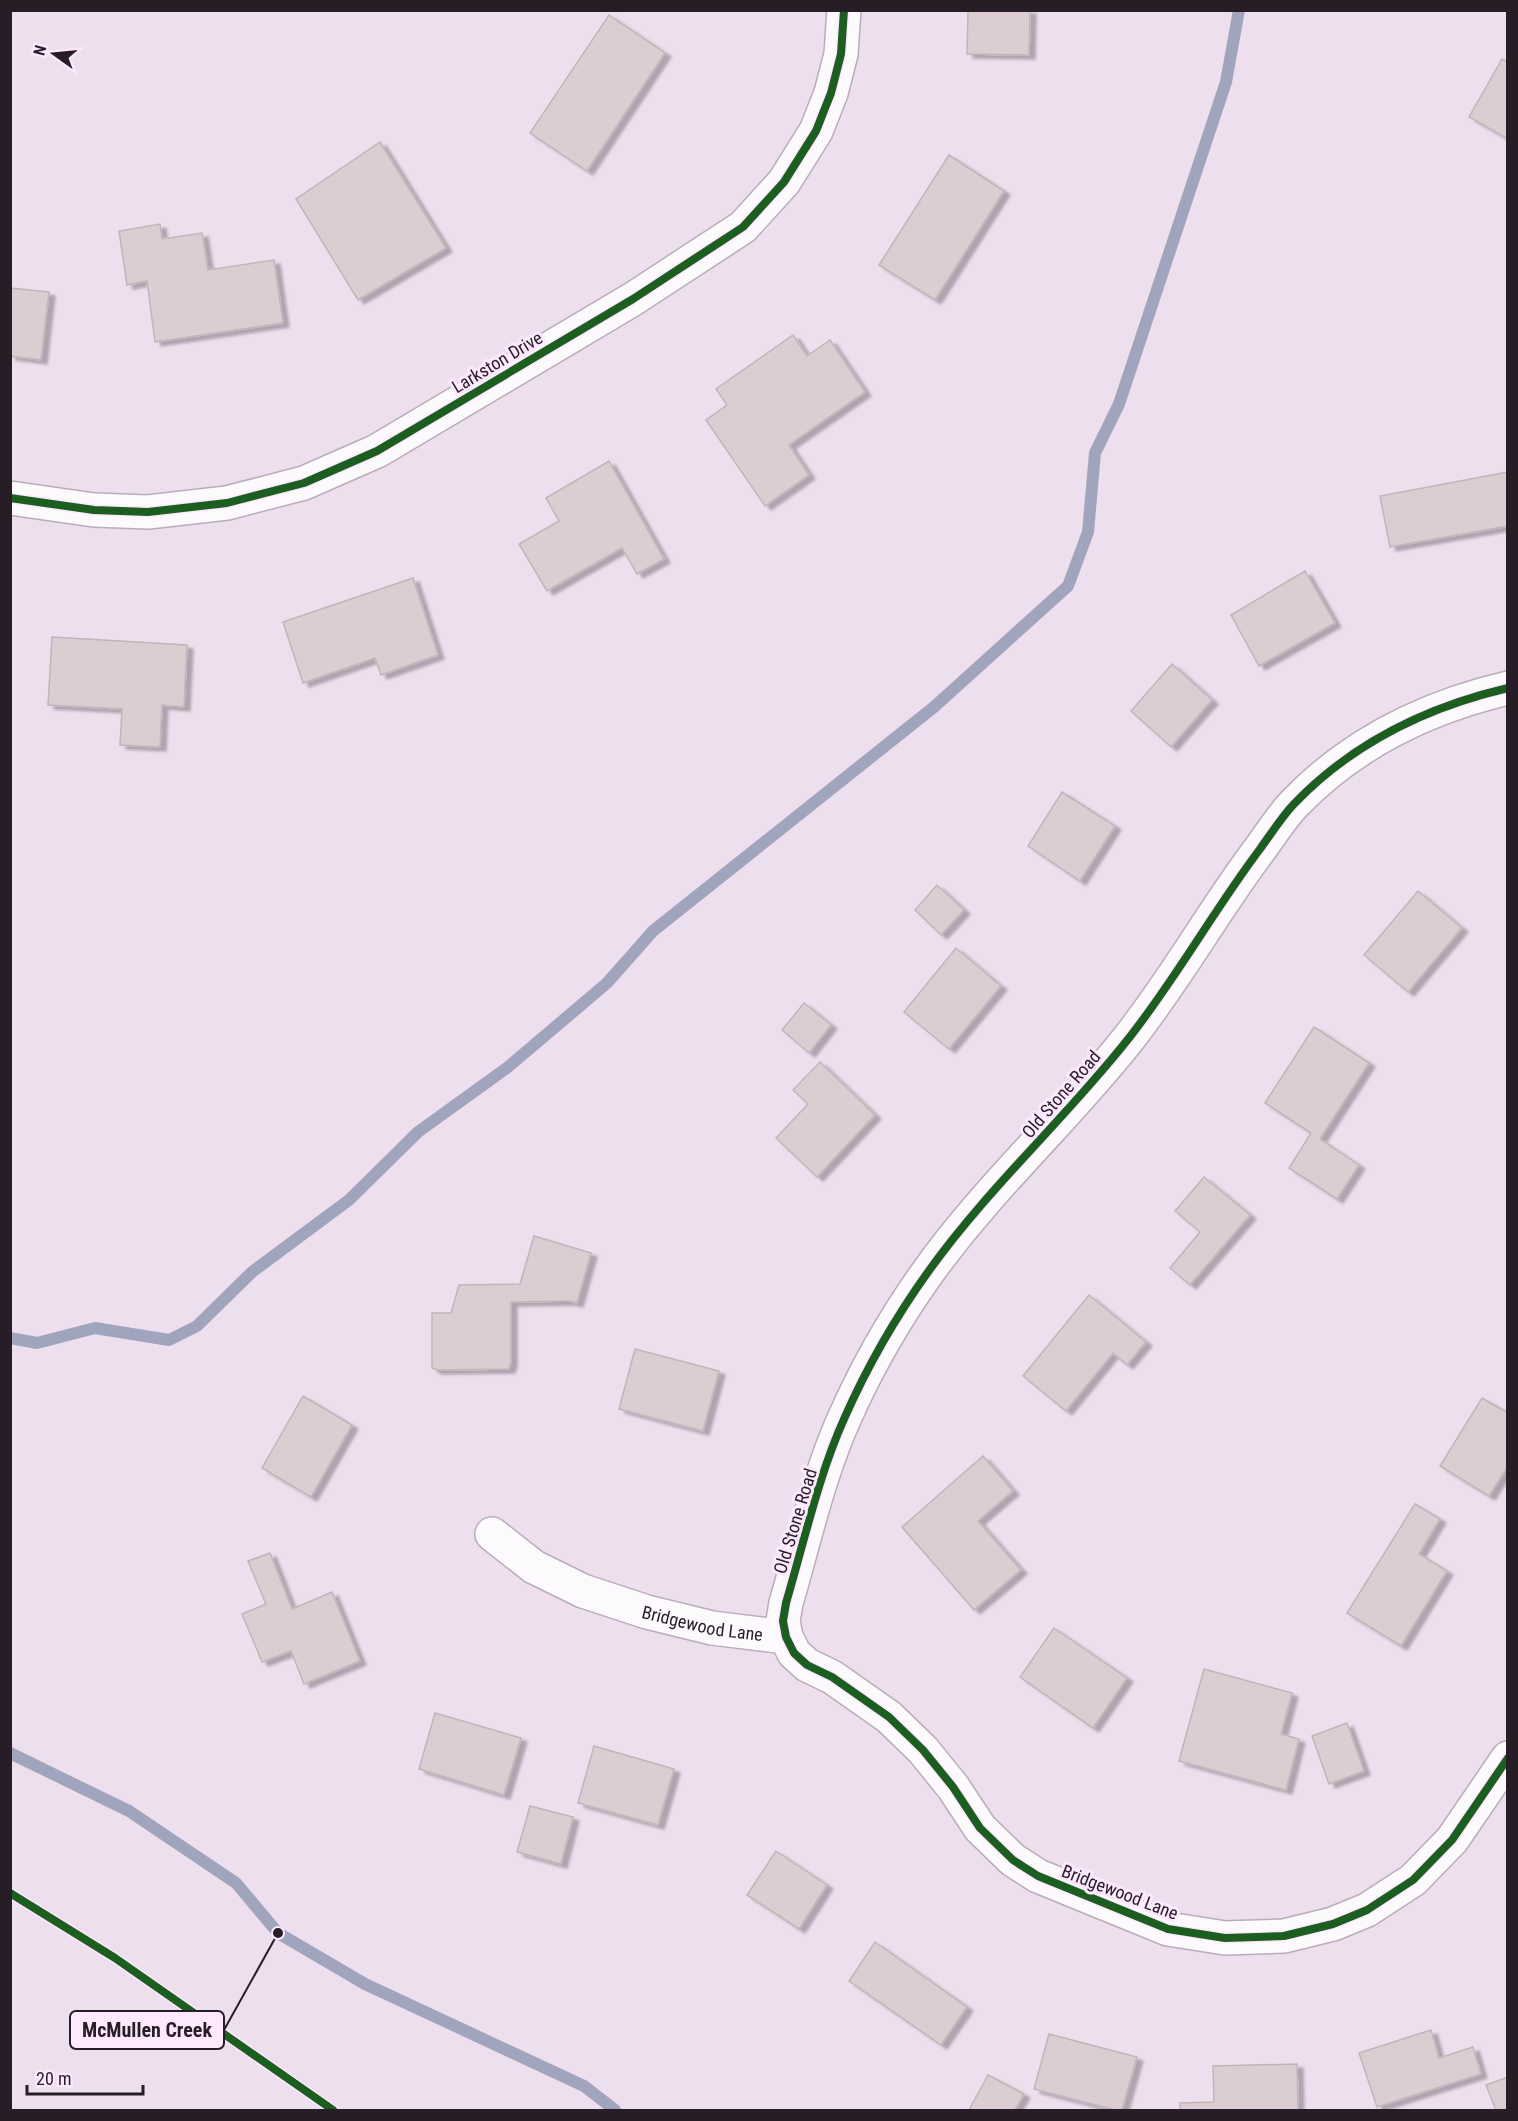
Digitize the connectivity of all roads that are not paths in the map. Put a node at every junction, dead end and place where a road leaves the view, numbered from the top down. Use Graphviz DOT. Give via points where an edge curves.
graph roads {
  1 [pos="844,10"];
  2 [pos="10,498"];
  3 [pos="1508,688"];
  4 [pos="492,1534"];
  5 [pos="786,1637"];
  6 [pos="1508,1758"];
  1 -- 2 [label="street, Larkston Drive" via="841,54 816,131 784,182 743,227 633,299 377,451 304,483 227,503 148,512 105,511"];
  3 -- 5 [label="street, Old Stone Road" via="1429,712 1386,733 1345,760 1292,806 1234,883 1130,1037 928,1271 886,1336 844,1420 822,1479 786,1603"];
  4 -- 5 [label="street, Bridgewood Lane" via="534,1567 582,1592 712,1628"];
  5 -- 6 [label="street, Bridgewood Lane" via="794,1653 807,1665 832,1677 889,1717 923,1750 980,1827 1013,1860 1038,1876 1168,1929 1225,1938 1284,1936 1333,1924 1367,1910 1413,1880 1452,1840"];
}
